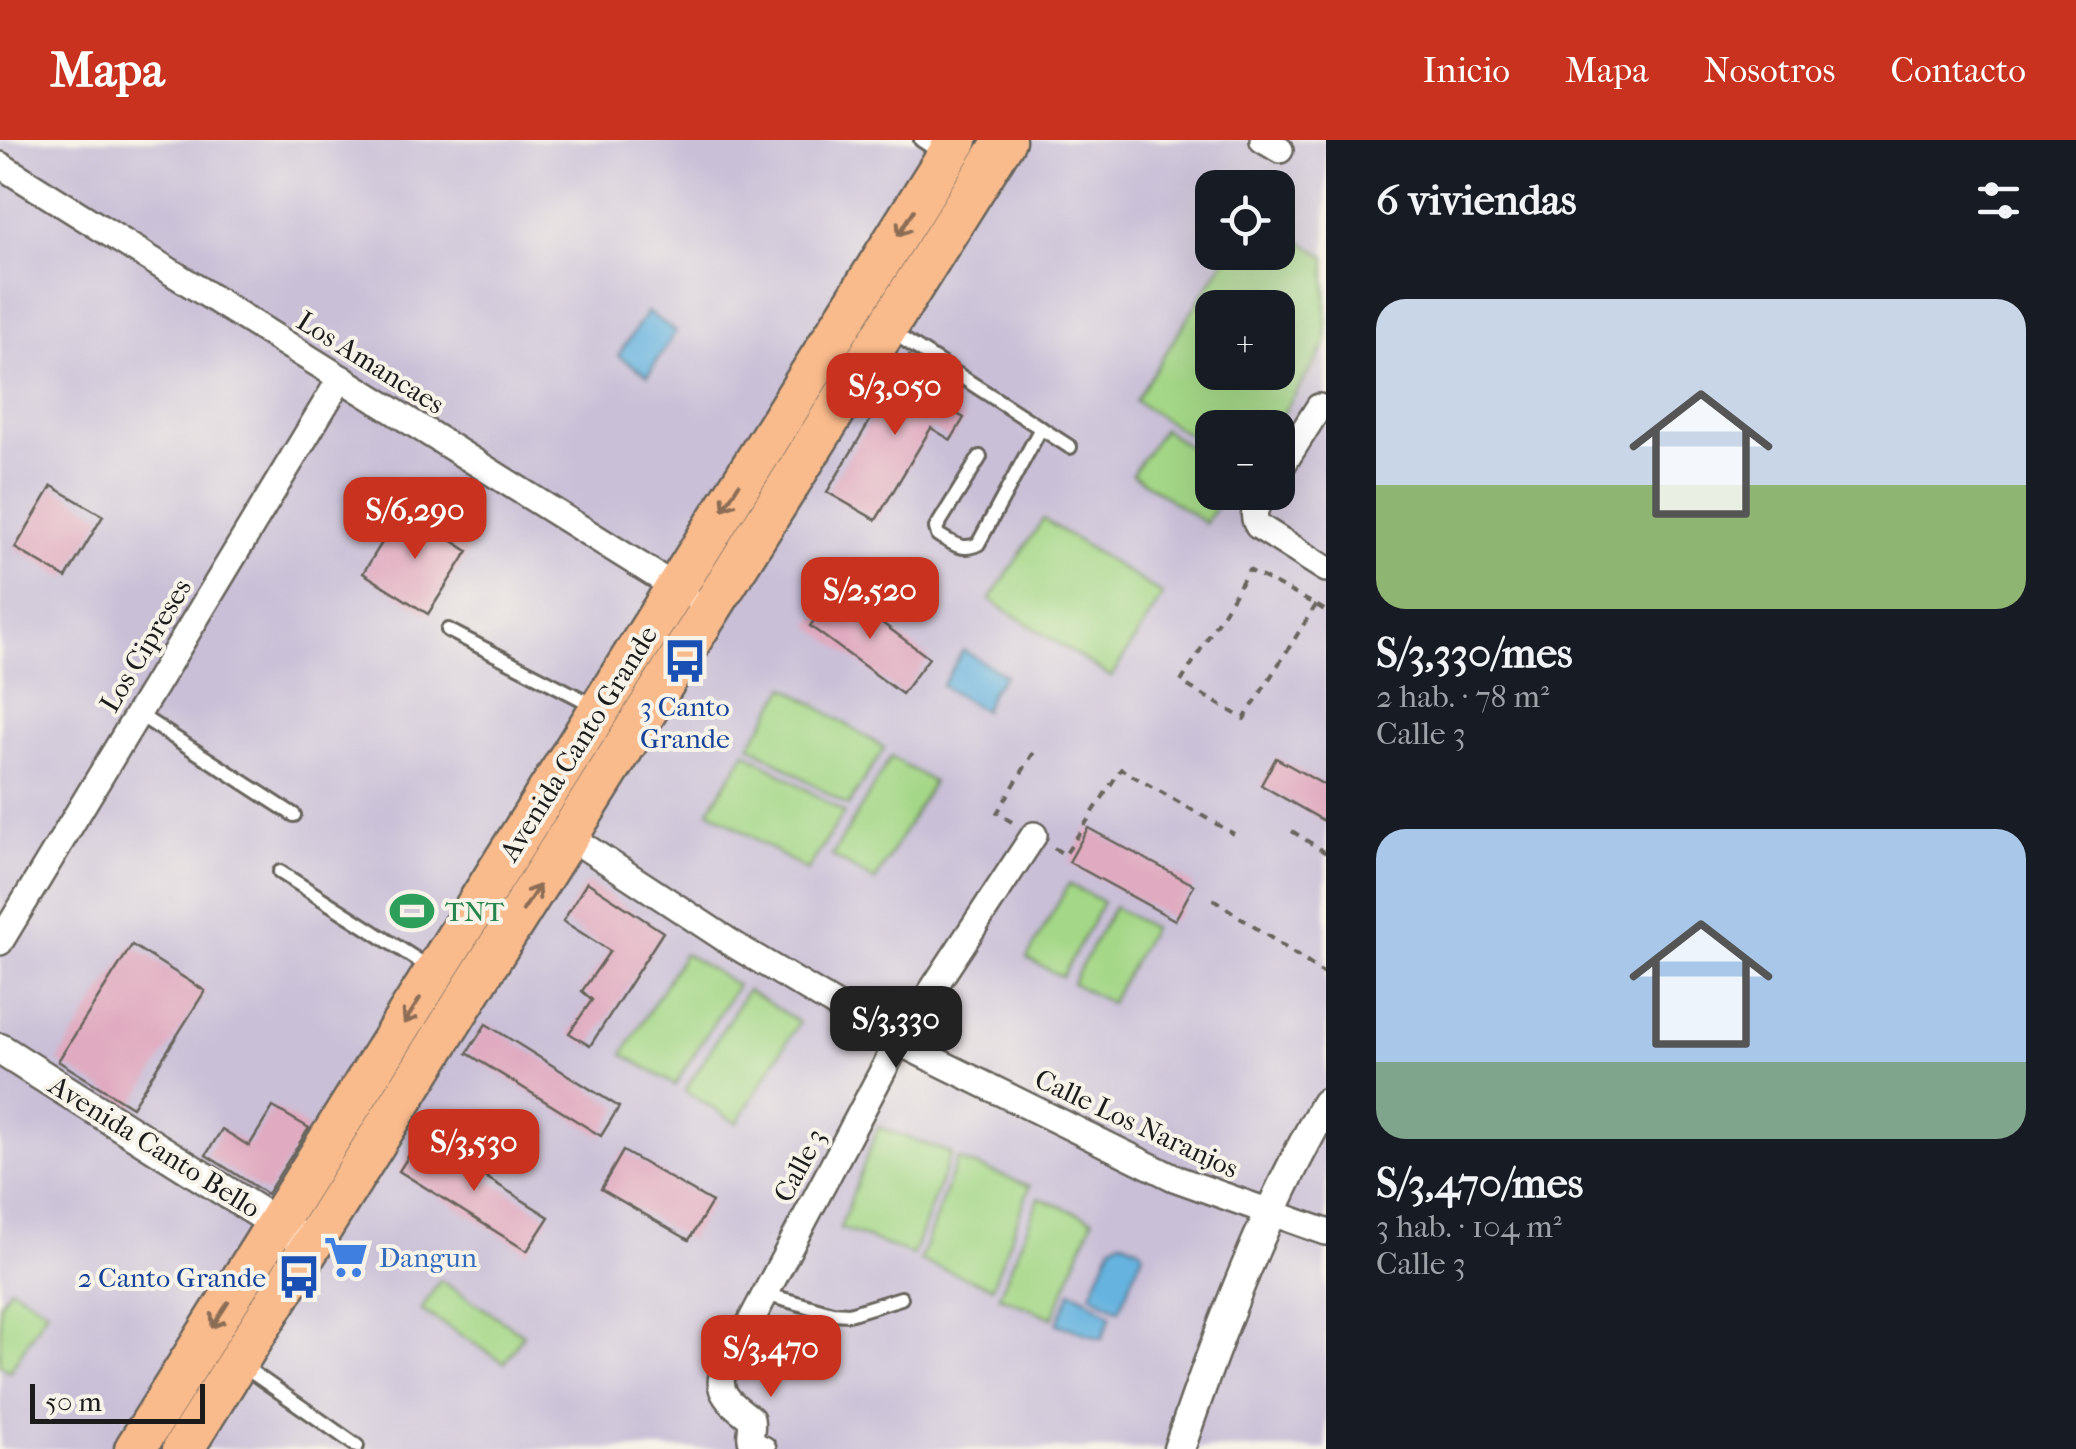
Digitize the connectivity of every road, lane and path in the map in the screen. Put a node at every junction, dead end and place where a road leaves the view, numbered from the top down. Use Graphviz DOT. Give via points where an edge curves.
graph roads {
  1 [pos="1005,140"];
  2 [pos="942,145"];
  3 [pos="0,167"];
  4 [pos="886,329"];
  5 [pos="341,378"];
  6 [pos="1320,407"];
  7 [pos="1040,428"];
  8 [pos="1295,446"];
  9 [pos="1070,447"];
  10 [pos="980,457"];
  11 [pos="1255,510"];
  12 [pos="1326,569"];
  13 [pos="674,587"];
  14 [pos="1316,605"];
  15 [pos="711,608"];
  16 [pos="1326,610"];
  17 [pos="448,630"];
  18 [pos="599,708"];
  19 [pos="138,714"];
  20 [pos="1034,752"];
  21 [pos="294,815"];
  22 [pos="1292,831"];
  23 [pos="1034,834"];
  24 [pos="1234,834"];
  25 [pos="570,836"];
  26 [pos="1326,853"];
  27 [pos="280,872"];
  28 [pos="1213,899"];
  29 [pos="0,942"];
  30 [pos="436,972"];
  31 [pos="1326,975"];
  32 [pos="898,1042"];
  33 [pos="0,1049"];
  34 [pos="1326,1104"];
  35 [pos="1270,1214"];
  36 [pos="1326,1232"];
  37 [pos="294,1234"];
  38 [pos="765,1294"];
  39 [pos="901,1298"];
  40 [pos="237,1362"];
  41 [pos="191,1443"];
  42 [pos="357,1446"];
  43 [pos="135,1449"];
  44 [pos="762,1449"];
  45 [pos="1178,1449"];
  1 -- 4 [label="main road, Avenida Canto Grande"];
  2 -- 13 [label="main road, Avenida Canto Grande, one-way"];
  3 -- 5 [label="street, Los Amancaes"];
  4 -- 7 [label="lane"];
  4 -- 15 [label="main road, Avenida Canto Grande"];
  5 -- 13 [label="street, Los Amancaes"];
  5 -- 19 [label="street, Los Cipreses"];
  6 -- 8 [label="street"];
  7 -- 9 [label="lane"];
  7 -- 10 [label="lane" via="978,544 960,548 936,528"];
  11 -- 12 [label="street" via="1258,526"];
  13 -- 15 [label="street, Los Amancaes"];
  13 -- 18 [label="main road, Avenida Canto Grande"];
  14 -- 14 [label="path" via="1249,570 1181,682 1244,720"];
  14 -- 16 [label="path"];
  15 -- 25 [label="main road, Avenida Canto Grande"];
  17 -- 18 [label="lane"];
  18 -- 30 [label="main road, Avenida Canto Grande"];
  19 -- 21 [label="lane"];
  19 -- 29 [label="street, Los Cipreses"];
  20 -- 23 [label="path" via="997,814"];
  22 -- 26 [label="path"];
  23 -- 24 [label="path" via="1065,855 1121,770"];
  23 -- 32 [label="street, Calle 3"];
  25 -- 32 [label="street, Calle Los Naranjos"];
  37 -- 25 [label="main road, Avenida Canto Grande, one-way"];
  27 -- 30 [label="lane"];
  28 -- 31 [label="path"];
  30 -- 37 [label="main road, Avenida Canto Grande, one-way"];
  32 -- 35 [label="street, Calle Los Naranjos" via="1174,1178"];
  32 -- 38 [label="street, Calle 3"];
  33 -- 37 [label="street, Avenida Canto Bello"];
  34 -- 35 [label="street"];
  35 -- 36 [label="street, Calle Los Naranjos"];
  35 -- 45 [label="street"];
  37 -- 40 [label="main road, Avenida Canto Grande"];
  37 -- 43 [label="main road, Avenida Canto Grande, one-way"];
  38 -- 39 [label="lane" via="849,1314"];
  38 -- 44 [label="street, Calle 3" via="720,1386 751,1419 748,1438"];
  40 -- 41 [label="main road, Avenida Canto Grande"];
  40 -- 42 [label="lane"];
}
